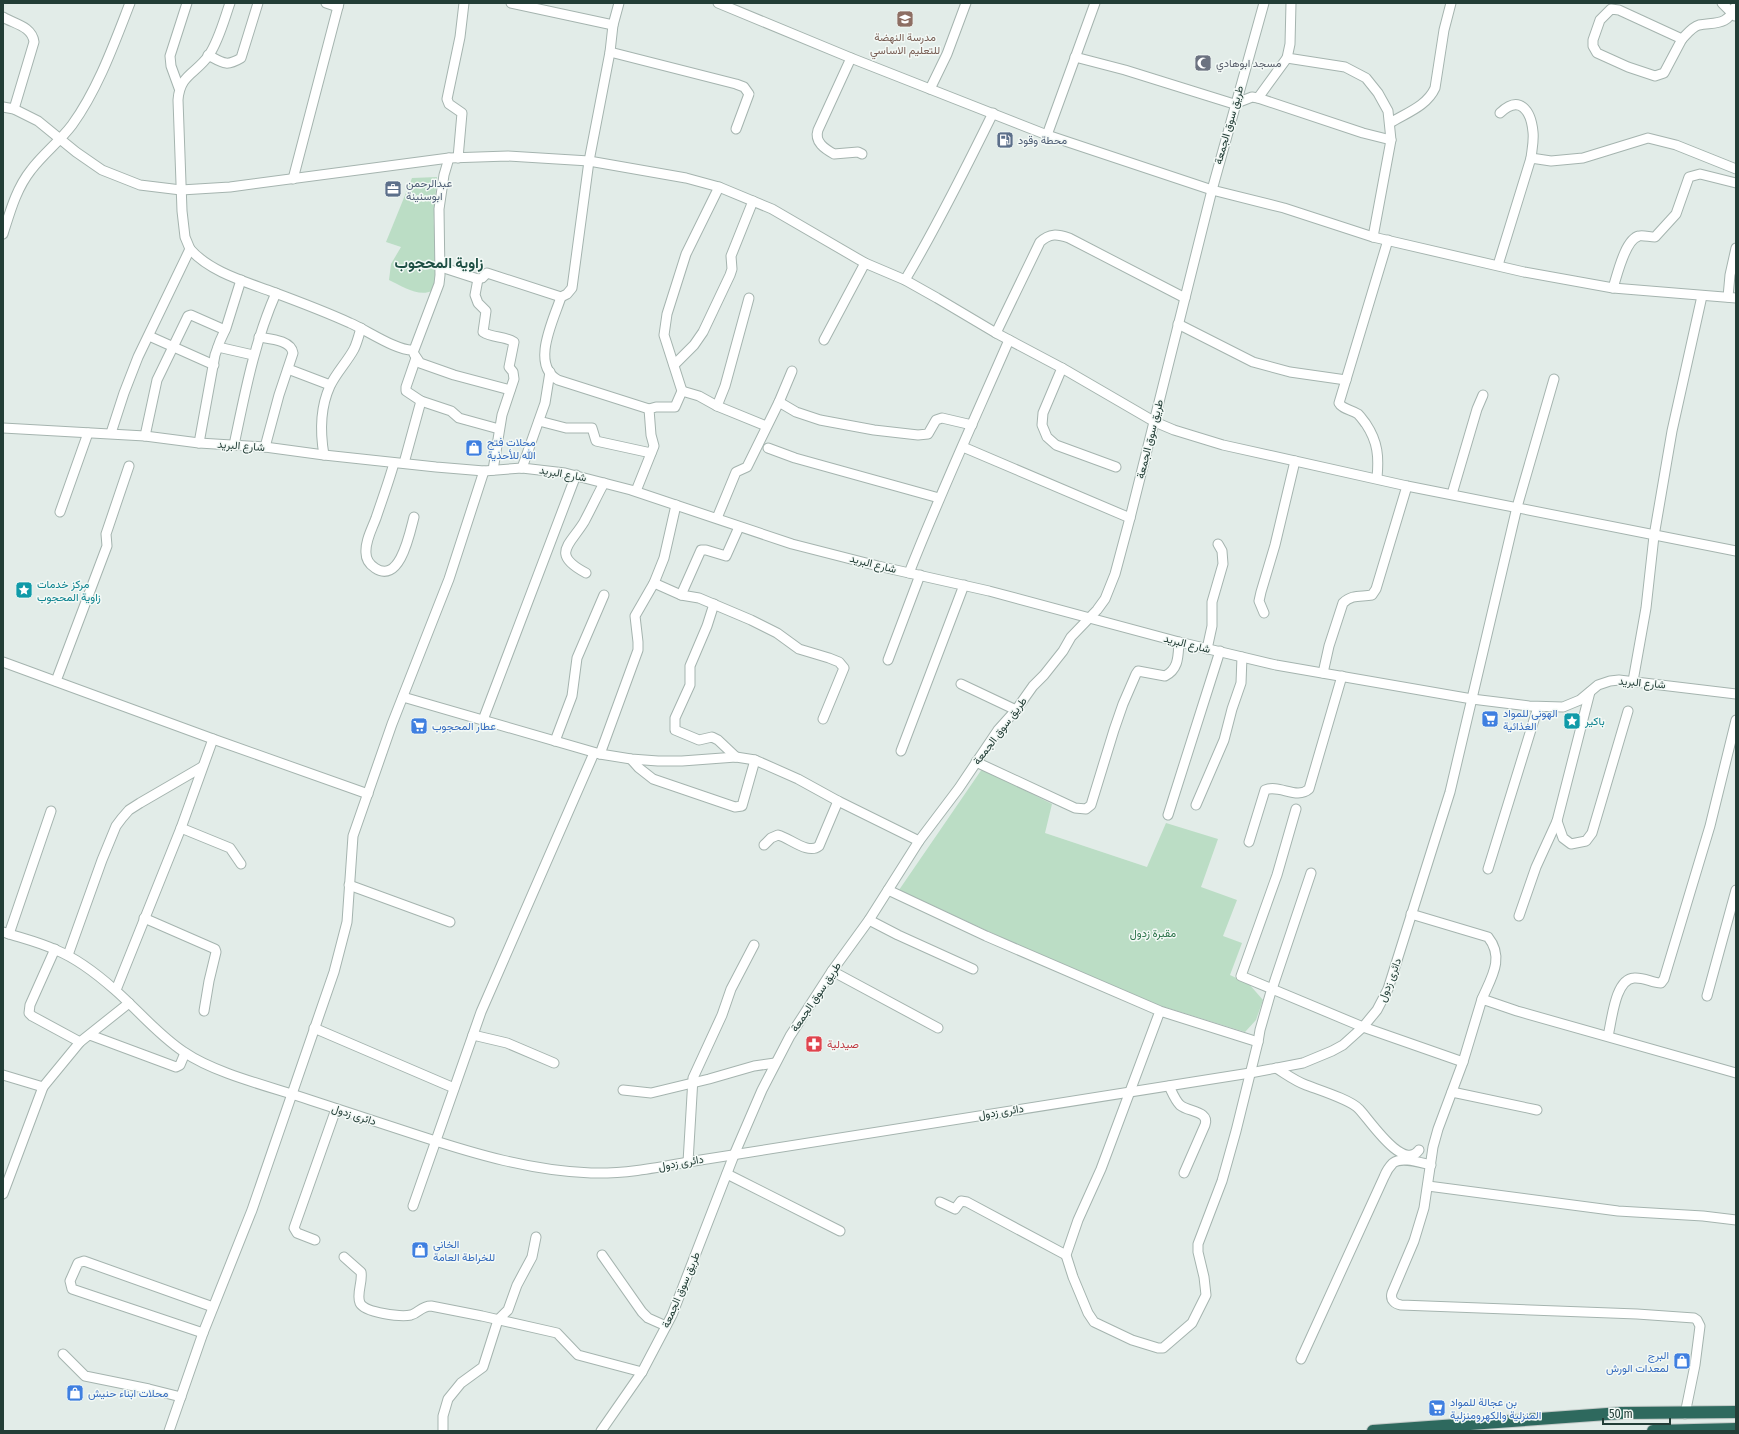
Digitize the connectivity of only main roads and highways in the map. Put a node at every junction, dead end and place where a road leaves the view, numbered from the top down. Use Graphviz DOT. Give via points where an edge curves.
graph roads {
  1 [pos="1736,1412"];
  2 [pos="1736,1429"];
  3 [pos="1373,1431"];
  4 [pos="1653,1431"];
  1 -- 3 [label="highway" via="1621,1413"];
  2 -- 4 [label="highway"];
}
